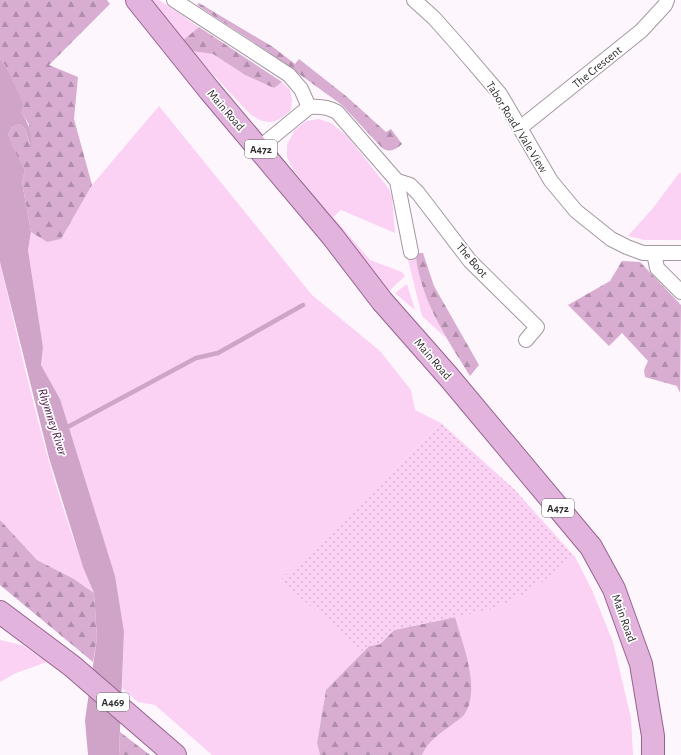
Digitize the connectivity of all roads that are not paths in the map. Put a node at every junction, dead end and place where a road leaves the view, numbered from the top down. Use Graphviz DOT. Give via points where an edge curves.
graph roads {
  1 [pos="137,0"];
  2 [pos="174,0"];
  3 [pos="414,0"];
  4 [pos="667,0"];
  5 [pos="309,108"];
  6 [pos="520,128"];
  7 [pos="259,148"];
  8 [pos="397,181"];
  9 [pos="410,252"];
  10 [pos="654,253"];
  11 [pos="681,253"];
  12 [pos="681,292"];
  13 [pos="526,340"];
  14 [pos="0,612"];
  15 [pos="175,755"];
  16 [pos="653,755"];
  1 -- 7 [label="main road, Main Road / A472"];
  2 -- 5 [label="street" via="289,75 301,89"];
  3 -- 6 [label="street, Tabor Road / Vale View" via="438,22 485,75 500,94"];
  4 -- 6 [label="street, The Crescent" via="641,31"];
  5 -- 7 [label="street"];
  5 -- 8 [label="street" via="317,106 337,112"];
  6 -- 10 [label="street, Tabor Road / Vale View" via="551,181 564,198 595,228 627,247"];
  7 -- 16 [label="main road, Main Road / A472" via="382,301 591,547 614,589 641,664 653,736"];
  8 -- 9 [label="street"];
  8 -- 13 [label="street, The Boot" via="410,185 418,193 470,261 537,327"];
  10 -- 11 [label="street, Tabor Road / Vale View"];
  10 -- 12 [label="street" via="658,268"];
  14 -- 15 [label="main road, A469" via="72,666"];
}
